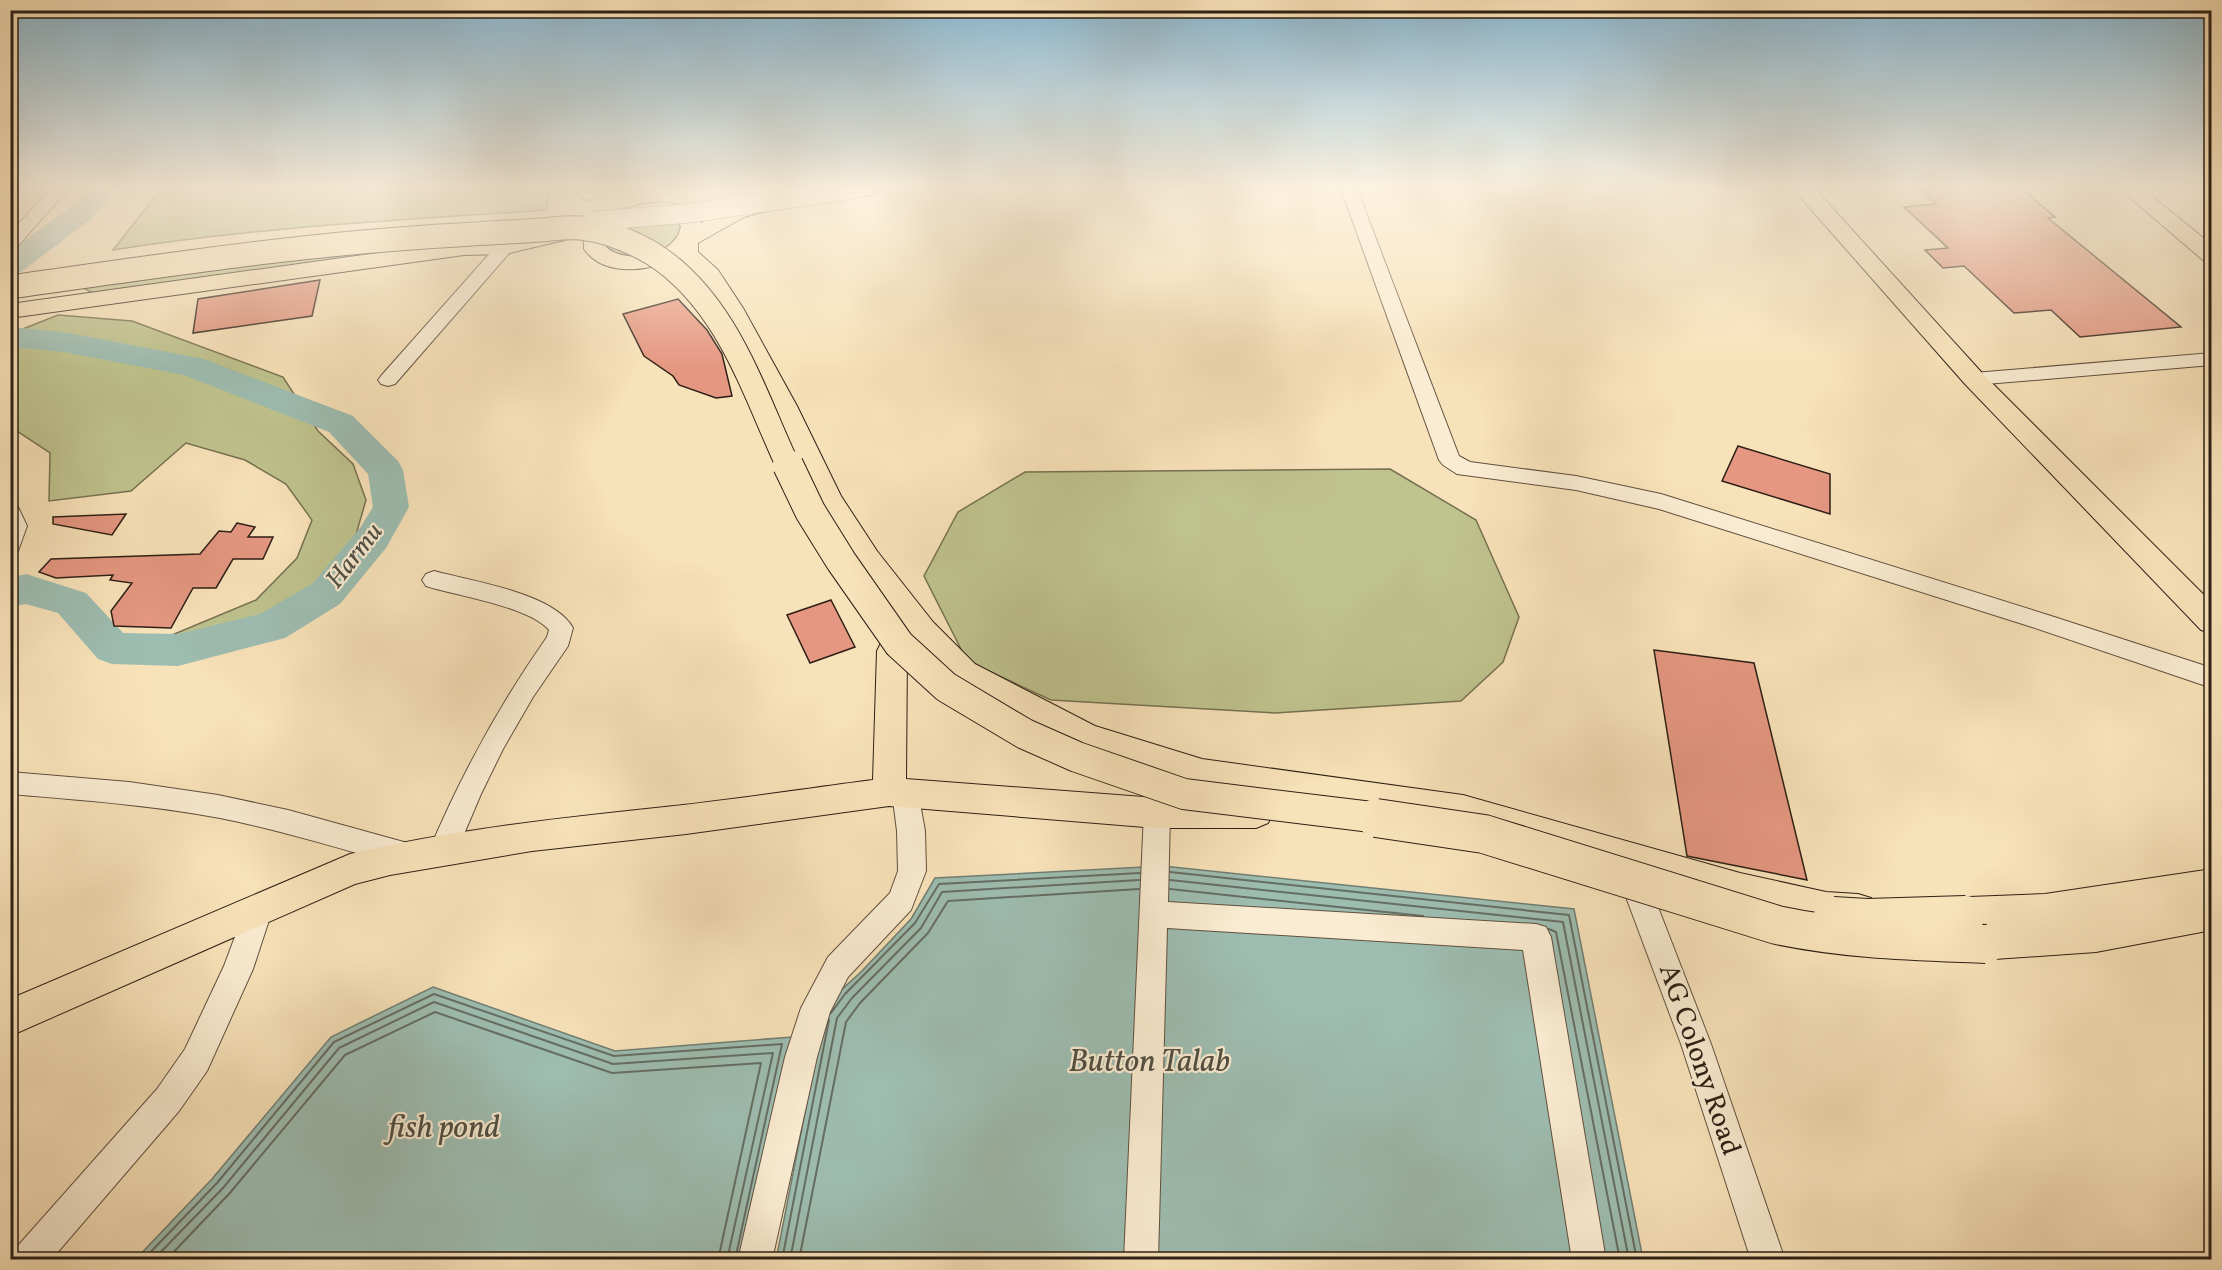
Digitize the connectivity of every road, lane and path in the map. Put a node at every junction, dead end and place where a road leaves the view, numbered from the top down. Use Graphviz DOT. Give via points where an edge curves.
graph roads {
  1 [pos="265,248"];
  2 [pos="275,248"];
  3 [pos="296,248"];
  4 [pos="320,248"];
  5 [pos="479,248"];
  6 [pos="504,248"];
  7 [pos="595,248"];
  8 [pos="641,248"];
  9 [pos="662,248"];
  10 [pos="678,248"];
  11 [pos="688,248"];
  12 [pos="1371,248"];
  13 [pos="1856,248"];
  14 [pos="648,261"];
  15 [pos="75,277"];
  16 [pos="13,294"];
  17 [pos="2211,359"];
  18 [pos="1974,379"];
  19 [pos="388,380"];
  20 [pos="11,513"];
  21 [pos="10,545"];
  22 [pos="434,580"];
  23 [pos="2211,622"];
  24 [pos="892,651"];
  25 [pos="2211,678"];
  26 [pos="10,783"];
  27 [pos="897,792"];
  28 [pos="1157,813"];
  29 [pos="1280,813"];
  30 [pos="428,853"];
  31 [pos="1637,874"];
  32 [pos="2211,885"];
  33 [pos="259,908"];
  34 [pos="1154,914"];
  35 [pos="2211,914"];
  36 [pos="1976,929"];
  37 [pos="10,1018"];
  38 [pos="27,1260"];
  39 [pos="755,1260"];
  40 [pos="1141,1260"];
  41 [pos="1588,1260"];
  42 [pos="1768,1260"];
  1 -- 16 [label="main road, bridge"];
  2 -- 15 [label="main road"];
  3 -- 16 [label="main road, bridge"];
  4 -- 15 [label="main road"];
  5 -- 16 [label="main road"];
  6 -- 19 [label="street"];
  7 -- 14 [label="main road" via="606,258"];
  8 -- 36 [label="main road, bridge" via="689,284 724,329 810,511 899,644 946,687 1025,734 1077,757 1184,794 1484,834 1800,930 1861,939"];
  9 -- 36 [label="main road, bridge" via="720,306 772,402 811,487 842,540 912,637 958,678 1034,721 1082,744 1192,779 1441,812 1510,828 1786,910"];
  10 -- 14 [label="main road"];
  11 -- 31 [label="main road" via="688,254 710,274 731,308 829,498 867,558 922,630 964,673 1085,736 1202,773 1463,809 1563,836"];
  12 -- 25 [label="street" via="1450,460 1465,469 1576,483 1661,502"];
  13 -- 18 [label="main road"];
  14 -- 24 [label="main road" via="686,288 730,348 747,399 812,534"];
  15 -- 16 [label="main road, bridge"];
  17 -- 18 [label="street"];
  18 -- 23 [label="main road"];
  20 -- 21 [label="street" via="16,526"];
  22 -- 30 [label="street" via="537,610 556,619 561,628 559,639 505,719"];
  24 -- 27 [label="main road"];
  24 -- 29 [label="main road" via="941,701 1012,741 1180,803"];
  26 -- 30 [label="street" via="131,793 212,805"];
  27 -- 28 [label="main road"];
  27 -- 30 [label="main road" via="532,836"];
  27 -- 39 [label="street" via="911,831 912,871 901,902 838,967 816,1008 801,1057"];
  28 -- 29 [label="main road"];
  28 -- 34 [label="street"];
  29 -- 31 [label="main road" via="1501,845"];
  30 -- 33 [label="main road" via="350,870"];
  31 -- 36 [label="main road" via="1736,926 1831,950"];
  31 -- 42 [label="street, AG Colony Road"];
  32 -- 36 [label="main road"];
  33 -- 37 [label="main road"];
  33 -- 38 [label="street" via="238,969 196,1060 141,1131"];
  34 -- 40 [label="street"];
  34 -- 41 [label="street" via="1536,937"];
  35 -- 36 [label="main road" via="2108,934"];
}
